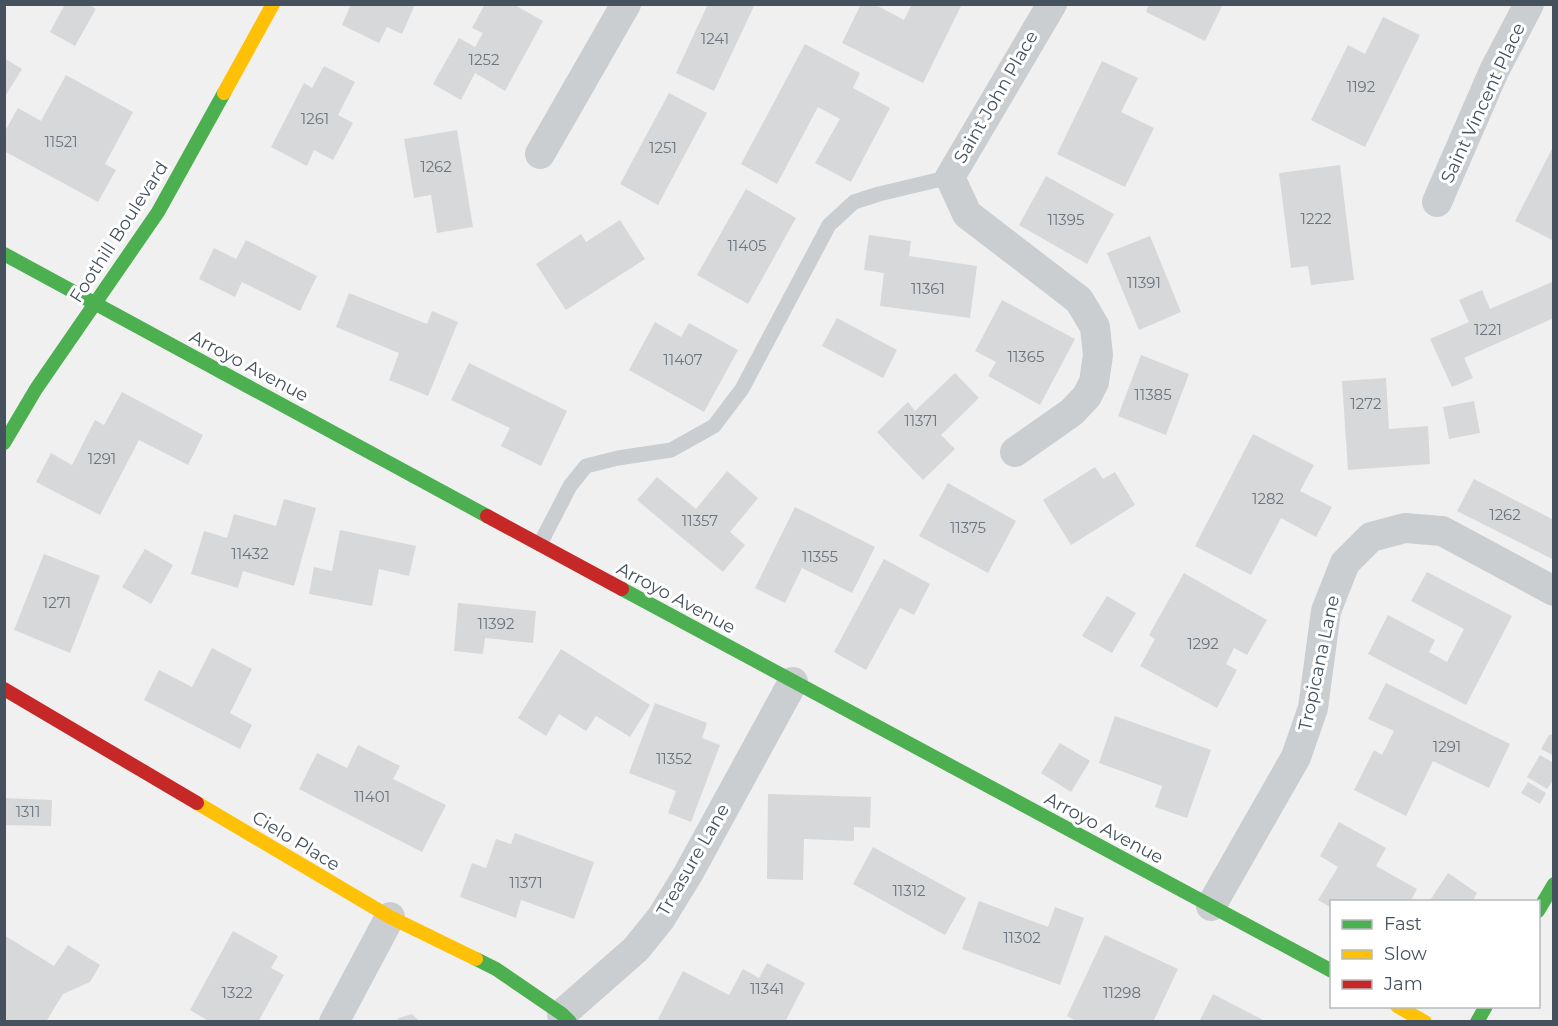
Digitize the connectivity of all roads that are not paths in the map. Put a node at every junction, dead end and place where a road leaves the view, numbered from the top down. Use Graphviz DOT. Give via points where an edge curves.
graph roads {
  1 [pos="273,4"];
  2 [pos="626,4"];
  3 [pos="1052,4"];
  4 [pos="1529,4"];
  5 [pos="540,154"];
  6 [pos="950,177"];
  7 [pos="1437,202"];
  8 [pos="4,254"];
  9 [pos="95,303"];
  10 [pos="4,443"];
  11 [pos="1015,452"];
  12 [pos="540,544"];
  13 [pos="1554,591"];
  14 [pos="793,682"];
  15 [pos="4,689"];
  16 [pos="1554,884"];
  17 [pos="1211,906"];
  18 [pos="1540,909"];
  19 [pos="390,917"];
  20 [pos="1330,970"];
  21 [pos="1400,1008"];
  22 [pos="1485,1008"];
  23 [pos="566,1018"];
  24 [pos="334,1022"];
  25 [pos="1425,1022"];
  26 [pos="1478,1022"];
  1 -- 9 [label="street, Foothill Boulevard" via="158,212"];
  2 -- 5 [label="street"];
  3 -- 6 [label="street, Saint John Place"];
  4 -- 7 [label="street, Saint Vincent Place" via="1494,71"];
  6 -- 11 [label="street, Saint John Place" via="966,214 1079,300 1095,327 1098,355 1094,382 1087,396 1072,412"];
  6 -- 12 [label="lane" via="854,202 829,225 742,389 714,426 671,450 586,466 570,486"];
  8 -- 9 [label="street, Arroyo Avenue"];
  9 -- 10 [label="street, Foothill Boulevard"];
  9 -- 12 [label="street, Arroyo Avenue"];
  12 -- 14 [label="street, Arroyo Avenue"];
  13 -- 17 [label="street, Tropicana Lane" via="1442,531 1405,528 1371,537 1344,563 1326,611 1313,708 1296,757"];
  14 -- 17 [label="street, Arroyo Avenue"];
  14 -- 23 [label="street, Treasure Lane" via="661,918 636,949"];
  15 -- 19 [label="street, Cielo Place"];
  16 -- 18 [label="street"];
  17 -- 20 [label="street, Arroyo Avenue"];
  19 -- 23 [label="street, Cielo Place" via="496,969"];
  19 -- 24 [label="street"];
  21 -- 25 [label="street"];
  22 -- 26 [label="street"];
}
